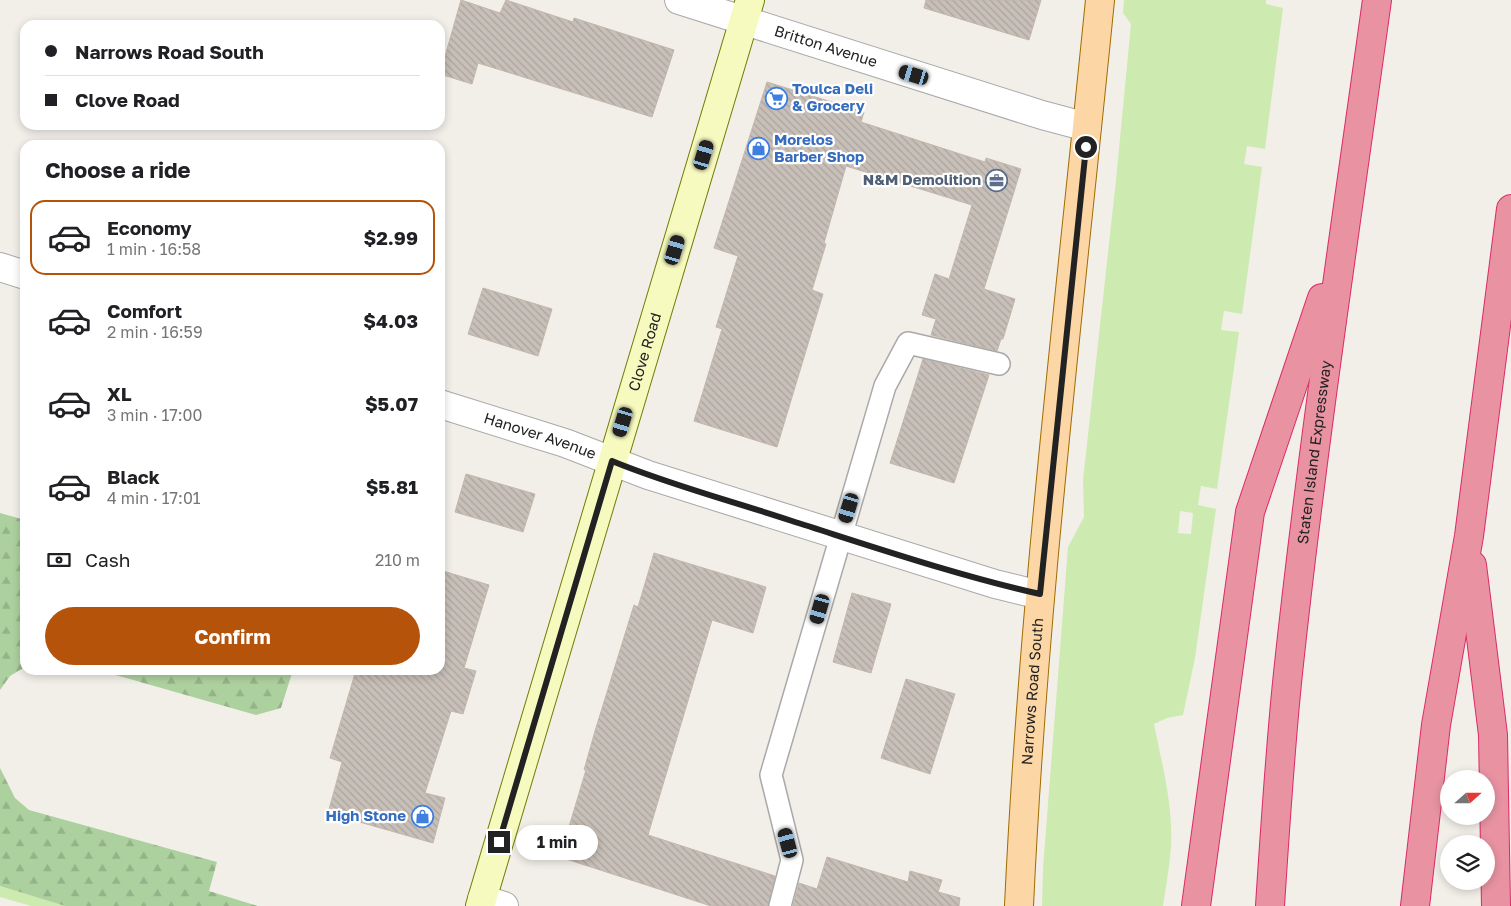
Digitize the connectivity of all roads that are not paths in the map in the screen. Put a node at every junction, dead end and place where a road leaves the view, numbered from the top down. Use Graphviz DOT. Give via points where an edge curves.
graph roads {
  1 [pos="679,0"];
  2 [pos="1100,0"];
  3 [pos="1377,0"];
  4 [pos="747,10"];
  5 [pos="1088,127"];
  6 [pos="1511,210"];
  7 [pos="1344,233"];
  8 [pos="0,267"];
  9 [pos="20,273"];
  10 [pos="999,364"];
  11 [pos="445,406"];
  12 [pos="612,461"];
  13 [pos="841,536"];
  14 [pos="1469,536"];
  15 [pos="1040,594"];
  16 [pos="489,904"];
  17 [pos="780,906"];
  18 [pos="1018,906"];
  19 [pos="1196,906"];
  20 [pos="1270,906"];
  21 [pos="1415,906"];
  22 [pos="1496,906"];
  1 -- 4 [label="street, Britton Avenue"];
  2 -- 5 [label="main road, Narrows Road South"];
  3 -- 7 [label="highway, Staten Island Expressway"];
  4 -- 5 [label="street, Britton Avenue" via="1042,115"];
  4 -- 12 [label="street, Clove Road"];
  5 -- 15 [label="main road, Narrows Road South"];
  6 -- 14 [label="highway"];
  7 -- 19 [label="highway" via="1250,512"];
  7 -- 20 [label="highway, Staten Island Expressway" via="1288,676"];
  8 -- 9 [label="street"];
  10 -- 13 [label="lane" via="908,343 885,386"];
  11 -- 12 [label="street, Hanover Avenue"];
  12 -- 13 [label="street, Hanover Avenue" via="648,476"];
  12 -- 16 [label="street, Clove Road"];
  13 -- 15 [label="street, Hanover Avenue" via="995,584"];
  13 -- 17 [label="lane" via="771,775 792,860"];
  14 -- 21 [label="highway" via="1436,725"];
  14 -- 22 [label="highway" via="1493,735"];
  15 -- 18 [label="main road, Narrows Road South"];
}
